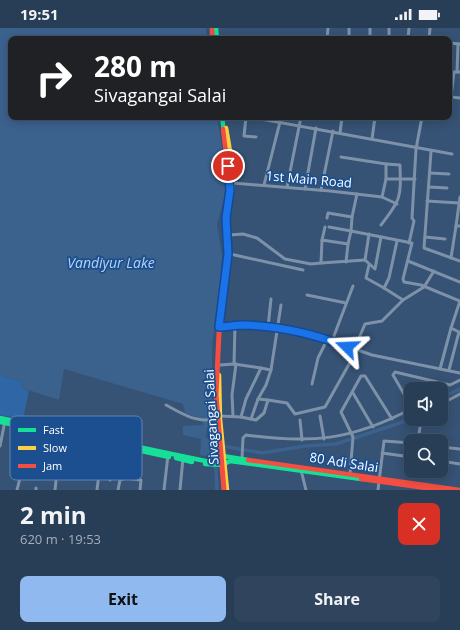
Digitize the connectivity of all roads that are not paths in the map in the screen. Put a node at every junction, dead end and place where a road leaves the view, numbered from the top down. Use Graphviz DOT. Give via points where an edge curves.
graph roads {
  1 [pos="459,44"];
  2 [pos="457,72"];
  3 [pos="223,120"];
  4 [pos="225,120"];
  5 [pos="246,120"];
  6 [pos="268,120"];
  7 [pos="299,120"];
  8 [pos="342,120"];
  9 [pos="375,120"];
  10 [pos="421,120"];
  11 [pos="280,122"];
  12 [pos="298,125"];
  13 [pos="225,128"];
  14 [pos="316,128"];
  15 [pos="333,132"];
  16 [pos="340,133"];
  17 [pos="256,137"];
  18 [pos="372,139"];
  19 [pos="416,149"];
  20 [pos="432,152"];
  21 [pos="452,154"];
  22 [pos="341,157"];
  23 [pos="386,164"];
  24 [pos="430,173"];
  25 [pos="449,174"];
  26 [pos="386,179"];
  27 [pos="400,179"];
  28 [pos="415,179"];
  29 [pos="264,185"];
  30 [pos="232,187"];
  31 [pos="286,187"];
  32 [pos="429,187"];
  33 [pos="447,188"];
  34 [pos="305,189"];
  35 [pos="321,190"];
  36 [pos="357,194"];
  37 [pos="460,196"];
  38 [pos="382,197"];
  39 [pos="428,201"];
  40 [pos="459,203"];
  41 [pos="397,204"];
  42 [pos="352,217"];
  43 [pos="327,218"];
  44 [pos="381,225"];
  45 [pos="458,226"];
  46 [pos="351,231"];
  47 [pos="369,234"];
  48 [pos="229,235"];
  49 [pos="381,237"];
  50 [pos="425,237"];
  51 [pos="445,239"];
  52 [pos="322,240"];
  53 [pos="397,241"];
  54 [pos="409,243"];
  55 [pos="348,244"];
  56 [pos="230,254"];
  57 [pos="451,258"];
  58 [pos="365,260"];
  59 [pos="408,261"];
  60 [pos="460,261"];
  61 [pos="346,262"];
  62 [pos="321,263"];
  63 [pos="369,265"];
  64 [pos="303,270"];
  65 [pos="434,271"];
  66 [pos="460,282"];
  67 [pos="353,286"];
  68 [pos="424,287"];
  69 [pos="384,288"];
  70 [pos="307,295"];
  71 [pos="271,299"];
  72 [pos="403,300"];
  73 [pos="460,301"];
  74 [pos="346,303"];
  75 [pos="281,305"];
  76 [pos="235,325"];
  77 [pos="220,327"];
  78 [pos="268,327"];
  79 [pos="277,328"];
  80 [pos="450,328"];
  81 [pos="327,340"];
  82 [pos="332,341"];
  83 [pos="356,350"];
  84 [pos="235,364"];
  85 [pos="220,365"];
  86 [pos="260,368"];
  87 [pos="440,369"];
  88 [pos="271,370"];
  89 [pos="449,370"];
  90 [pos="460,373"];
  91 [pos="460,380"];
  92 [pos="439,382"];
  93 [pos="448,383"];
  94 [pos="312,384"];
  95 [pos="353,393"];
  96 [pos="404,394"];
  97 [pos="460,394"];
  98 [pos="258,399"];
  99 [pos="268,400"];
  100 [pos="448,400"];
  101 [pos="166,405"];
  102 [pos="404,413"];
  103 [pos="233,416"];
  104 [pos="320,416"];
  105 [pos="241,417"];
  106 [pos="219,418"];
  107 [pos="251,419"];
  108 [pos="392,419"];
  109 [pos="300,420"];
  110 [pos="3,421"];
  111 [pos="373,427"];
  112 [pos="352,436"];
  113 [pos="324,439"];
  114 [pos="302,440"];
  115 [pos="404,441"];
  116 [pos="0,446"];
  117 [pos="448,447"];
  118 [pos="460,449"];
  119 [pos="142,450"];
  120 [pos="382,453"];
  121 [pos="168,455"];
  122 [pos="242,456"];
  123 [pos="404,456"];
  124 [pos="183,458"];
  125 [pos="221,458"];
  126 [pos="448,462"];
  127 [pos="460,464"];
  128 [pos="301,468"];
  129 [pos="350,476"];
  130 [pos="20,480"];
  131 [pos="56,480"];
  132 [pos="98,480"];
  133 [pos="120,480"];
  134 [pos="141,480"];
  135 [pos="379,480"];
  136 [pos="17,490"];
  137 [pos="55,490"];
  138 [pos="97,490"];
  139 [pos="118,490"];
  140 [pos="140,490"];
  141 [pos="164,490"];
  142 [pos="180,490"];
  143 [pos="224,490"];
  144 [pos="306,490"];
  145 [pos="378,490"];
  146 [pos="440,490"];
  147 [pos="460,490"];
  1 -- 2 [label="street"];
  3 -- 13 [label="main road, Sivagangai Salai"];
  4 -- 13 [label="main road, Sivagangai Salai"];
  5 -- 17 [label="street" via="244,136"];
  6 -- 11 [label="street"];
  7 -- 12 [label="street"];
  8 -- 16 [label="street"];
  9 -- 18 [label="street"];
  10 -- 19 [label="street"];
  11 -- 12 [label="street"];
  11 -- 29 [label="street"];
  12 -- 14 [label="street"];
  12 -- 31 [label="street"];
  13 -- 30 [label="main road, Sivagangai Salai"];
  13 -- 77 [label="main road, Sivagangai Salai" via="230,190 226,218 228,252"];
  14 -- 15 [label="street"];
  14 -- 34 [label="street"];
  15 -- 16 [label="street"];
  15 -- 35 [label="street"];
  16 -- 18 [label="street"];
  18 -- 19 [label="street"];
  19 -- 20 [label="street"];
  19 -- 28 [label="street"];
  20 -- 21 [label="street"];
  20 -- 24 [label="street"];
  22 -- 23 [label="street"];
  23 -- 26 [label="street"];
  23 -- 27 [label="street" via="399,164"];
  24 -- 25 [label="street"];
  24 -- 32 [label="street"];
  26 -- 27 [label="street"];
  26 -- 38 [label="street"];
  27 -- 28 [label="street"];
  27 -- 41 [label="street" via="400,196"];
  28 -- 54 [label="street" via="412,218 414,221"];
  29 -- 30 [label="street, 1st Main Road"];
  29 -- 31 [label="street, 1st Main Road"];
  30 -- 48 [label="main road, Sivagangai Salai" via="228,218"];
  30 -- 143 [label="main road, bridge" via="226,218 228,254 220,313 216,395"];
  31 -- 34 [label="street, 1st Main Road"];
  32 -- 33 [label="street"];
  32 -- 39 [label="street"];
  34 -- 35 [label="street, 1st Main Road"];
  35 -- 36 [label="street, 1st Main Road"];
  36 -- 38 [label="street, 1st Main Road"];
  36 -- 42 [label="street"];
  37 -- 40 [label="street"];
  38 -- 41 [label="street, 1st Main Road"];
  39 -- 40 [label="street"];
  39 -- 50 [label="street"];
  40 -- 45 [label="street"];
  41 -- 44 [label="street"];
  42 -- 43 [label="street" via="328,213"];
  42 -- 46 [label="street"];
  45 -- 57 [label="street"];
  46 -- 47 [label="street"];
  46 -- 52 [label="street" via="327,227"];
  46 -- 55 [label="street"];
  47 -- 49 [label="street"];
  47 -- 58 [label="street"];
  48 -- 56 [label="main road, Sivagangai Salai"];
  48 -- 62 [label="street" via="243,234 257,238 285,259 311,264"];
  49 -- 53 [label="street"];
  49 -- 63 [label="street" via="376,267 374,269"];
  50 -- 51 [label="street"];
  50 -- 57 [label="street" via="424,248"];
  52 -- 55 [label="street"];
  52 -- 62 [label="street"];
  53 -- 54 [label="street"];
  53 -- 69 [label="street" via="389,278"];
  54 -- 59 [label="street" via="412,243"];
  55 -- 61 [label="street"];
  56 -- 64 [label="street"];
  56 -- 77 [label="main road, Sivagangai Salai"];
  57 -- 60 [label="street"];
  58 -- 61 [label="street"];
  58 -- 63 [label="street"];
  59 -- 65 [label="street"];
  59 -- 68 [label="street" via="403,281"];
  61 -- 62 [label="street"];
  63 -- 69 [label="street" via="366,278"];
  65 -- 66 [label="street"];
  65 -- 68 [label="street"];
  67 -- 74 [label="street"];
  68 -- 72 [label="street"];
  68 -- 73 [label="street"];
  69 -- 72 [label="street"];
  70 -- 74 [label="street"];
  71 -- 78 [label="street"];
  72 -- 83 [label="street" via="382,321 365,324"];
  73 -- 80 [label="street"];
  74 -- 82 [label="street"];
  75 -- 79 [label="street"];
  76 -- 77 [label="street"];
  76 -- 78 [label="street"];
  76 -- 84 [label="street"];
  77 -- 85 [label="main road, Sivagangai Salai"];
  77 -- 106 [label="main road, Sivagangai Salai" via="215,395"];
  78 -- 79 [label="street"];
  79 -- 81 [label="street"];
  79 -- 88 [label="street"];
  80 -- 87 [label="street"];
  80 -- 89 [label="street" via="459,332"];
  81 -- 82 [label="street"];
  81 -- 94 [label="street" via="318,358"];
  82 -- 83 [label="street"];
  83 -- 87 [label="street"];
  83 -- 99 [label="street" via="330,400 321,409 295,414 287,403"];
  84 -- 85 [label="street"];
  84 -- 86 [label="street"];
  84 -- 103 [label="street"];
  85 -- 106 [label="main road, Sivagangai Salai"];
  86 -- 88 [label="street"];
  86 -- 105 [label="street"];
  87 -- 89 [label="street"];
  88 -- 98 [label="street"];
  89 -- 90 [label="street"];
  91 -- 93 [label="street" via="454,384"];
  92 -- 96 [label="street" via="394,372 392,375"];
  95 -- 108 [label="street" via="361,376 365,376"];
  95 -- 111 [label="street"];
  95 -- 112 [label="street" via="340,412"];
  97 -- 100 [label="street"];
  98 -- 99 [label="street"];
  98 -- 107 [label="street"];
  99 -- 107 [label="street" via="264,413 256,420"];
  101 -- 106 [label="street" via="187,417 201,421"];
  102 -- 108 [label="street"];
  103 -- 105 [label="street"];
  103 -- 106 [label="street"];
  104 -- 113 [label="street"];
  105 -- 107 [label="street"];
  106 -- 125 [label="main road, Sivagangai Salai"];
  108 -- 111 [label="street"];
  109 -- 114 [label="street"];
  110 -- 116 [label="street"];
  111 -- 112 [label="street"];
  112 -- 113 [label="street"];
  112 -- 129 [label="street"];
  113 -- 114 [label="street"];
  114 -- 122 [label="street" via="246,435 243,438"];
  115 -- 120 [label="street" via="386,440"];
  117 -- 118 [label="street"];
  119 -- 121 [label="main road, 80 Adi Salai"];
  120 -- 123 [label="street"];
  120 -- 135 [label="street"];
  121 -- 124 [label="main road, 80 Adi Salai"];
  121 -- 141 [label="street"];
  122 -- 125 [label="main road, 80 Adi Salai"];
  122 -- 128 [label="main road, 80 Adi Salai"];
  124 -- 125 [label="main road, 80 Adi Salai" via="210,464"];
  124 -- 142 [label="street"];
  125 -- 128 [label="main road, 80 Adi Salai"];
  125 -- 143 [label="main road, Sivagangai Salai"];
  126 -- 127 [label="street"];
  128 -- 129 [label="main road, 80 Adi Salai"];
  128 -- 144 [label="street"];
  129 -- 135 [label="main road, 80 Adi Salai"];
  130 -- 136 [label="street"];
  131 -- 137 [label="street"];
  132 -- 138 [label="street"];
  133 -- 139 [label="street"];
  134 -- 140 [label="street"];
  135 -- 145 [label="street"];
  135 -- 146 [label="main road, 80 Adi Salai"];
  135 -- 147 [label="main road, 80 Adi Salai"];
}
